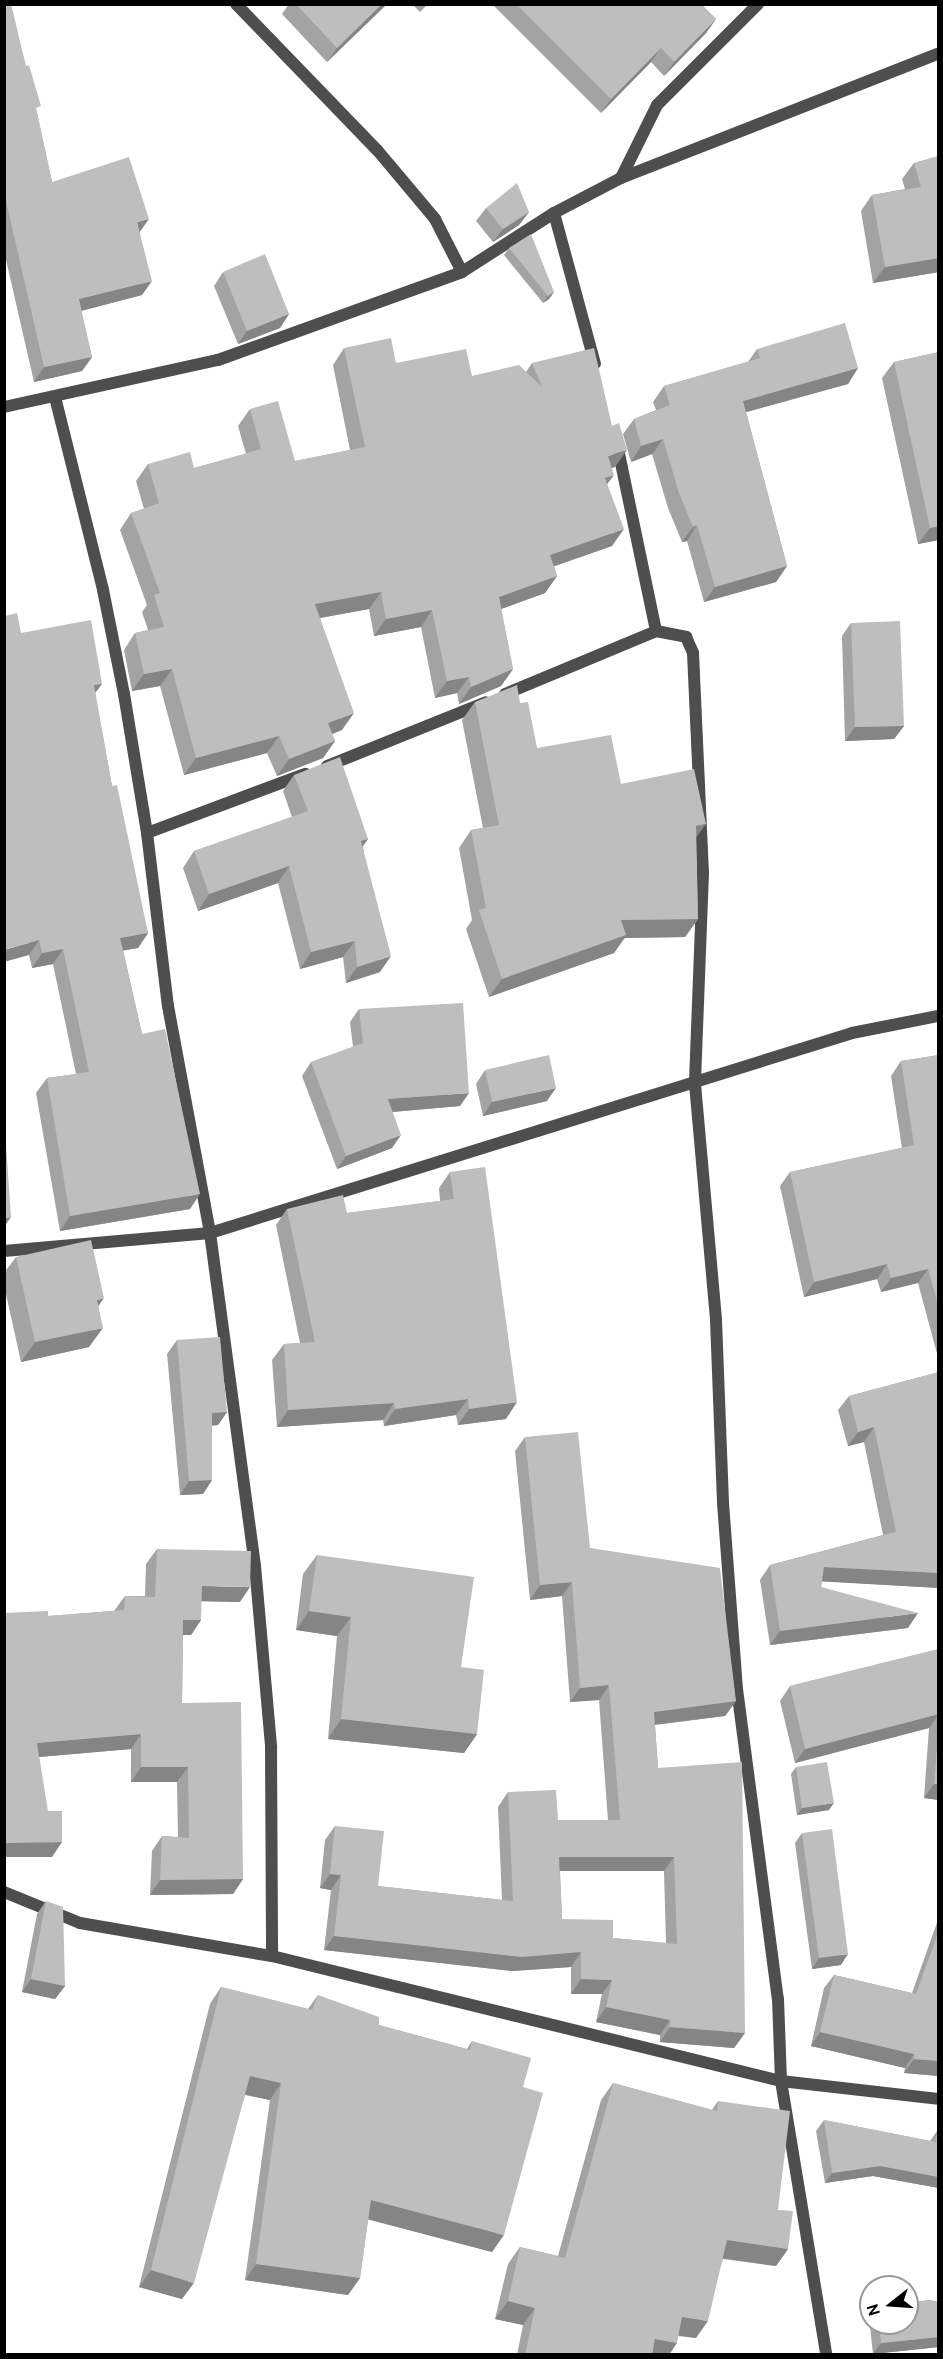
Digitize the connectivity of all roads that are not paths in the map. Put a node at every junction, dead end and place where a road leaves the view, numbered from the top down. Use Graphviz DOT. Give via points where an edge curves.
graph roads {
  1 [pos="236,4"];
  2 [pos="758,4"];
  3 [pos="939,54"];
  4 [pos="621,178"];
  5 [pos="554,213"];
  6 [pos="462,272"];
  7 [pos="600,380"];
  8 [pos="55,397"];
  9 [pos="4,407"];
  10 [pos="612,425"];
  11 [pos="657,631"];
  12 [pos="147,833"];
  13 [pos="939,1016"];
  14 [pos="695,1084"];
  15 [pos="210,1233"];
  16 [pos="4,1251"];
  17 [pos="4,1892"];
  18 [pos="272,1956"];
  19 [pos="781,2081"];
  20 [pos="939,2099"];
  21 [pos="826,2355"];
  1 -- 6 [label="street" via="378,151 435,219"];
  2 -- 4 [label="street" via="657,105"];
  3 -- 4 [label="street"];
  4 -- 5 [label="street"];
  5 -- 6 [label="street"];
  5 -- 7 [label="street"];
  6 -- 8 [label="street" via="218,360"];
  8 -- 9 [label="street"];
  8 -- 12 [label="street" via="103,590"];
  10 -- 11 [label="street"];
  11 -- 12 [label="street" via="369,750"];
  11 -- 14 [label="street" via="686,637 696,675 703,873"];
  12 -- 15 [label="street" via="168,1006"];
  13 -- 14 [label="street" via="852,1033"];
  14 -- 15 [label="street"];
  14 -- 19 [label="street" via="716,1320 723,1503 737,1689 777,1988"];
  15 -- 16 [label="street"];
  15 -- 18 [label="street" via="255,1566 271,1747"];
  17 -- 18 [label="street" via="80,1923"];
  18 -- 19 [label="street"];
  19 -- 20 [label="street"];
  19 -- 21 [label="street"];
}
